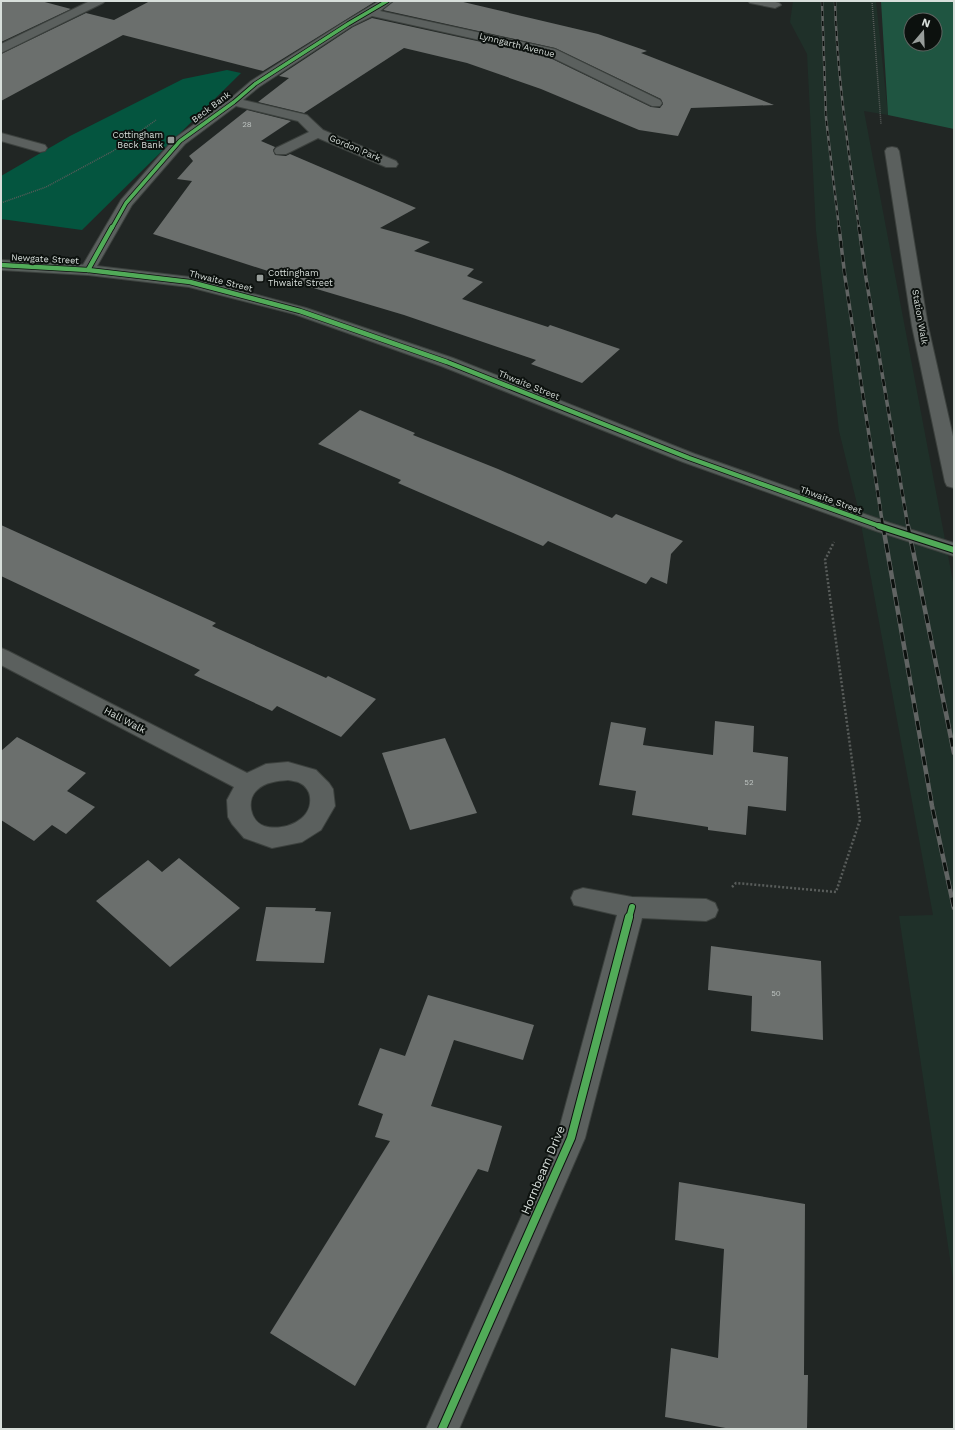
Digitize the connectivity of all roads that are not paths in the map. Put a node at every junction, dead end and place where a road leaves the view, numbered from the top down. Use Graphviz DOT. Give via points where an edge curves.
graph roads {
  1 [pos="99,1"];
  2 [pos="387,1"];
  3 [pos="754,1"];
  4 [pos="775,5"];
  5 [pos="370,12"];
  6 [pos="1,49"];
  7 [pos="234,102"];
  8 [pos="656,103"];
  9 [pos="318,133"];
  10 [pos="1,137"];
  11 [pos="40,148"];
  12 [pos="281,151"];
  13 [pos="892,151"];
  14 [pos="391,164"];
  15 [pos="1,265"];
  16 [pos="88,270"];
  17 [pos="954,482"];
  18 [pos="954,550"];
  19 [pos="1,656"];
  20 [pos="248,784"];
  21 [pos="583,898"];
  22 [pos="632,907"];
  23 [pos="706,910"];
  24 [pos="442,1429"];
  1 -- 6 [label="street"];
  2 -- 5 [label="street, Beck Bank"];
  3 -- 4 [label="street"];
  5 -- 7 [label="street, Beck Bank" via="255,84"];
  5 -- 8 [label="street, Lynngarth Avenue" via="551,52"];
  7 -- 9 [label="street, Gordon Park" via="302,118"];
  7 -- 16 [label="street, Beck Bank" via="180,141 130,198"];
  9 -- 12 [label="street, Gordon Park"];
  9 -- 14 [label="street, Gordon Park"];
  10 -- 11 [label="street"];
  13 -- 17 [label="street, Station Walk" via="920,326"];
  15 -- 16 [label="main road, Newgate Street"];
  16 -- 18 [label="main road, Thwaite Street" via="190,282 300,311 447,362 689,458 847,515"];
  19 -- 20 [label="street, Hall Walk"];
  21 -- 22 [label="street"];
  22 -- 23 [label="street"];
  22 -- 24 [label="street, Hornbeam Drive" via="570,1138"];
}
